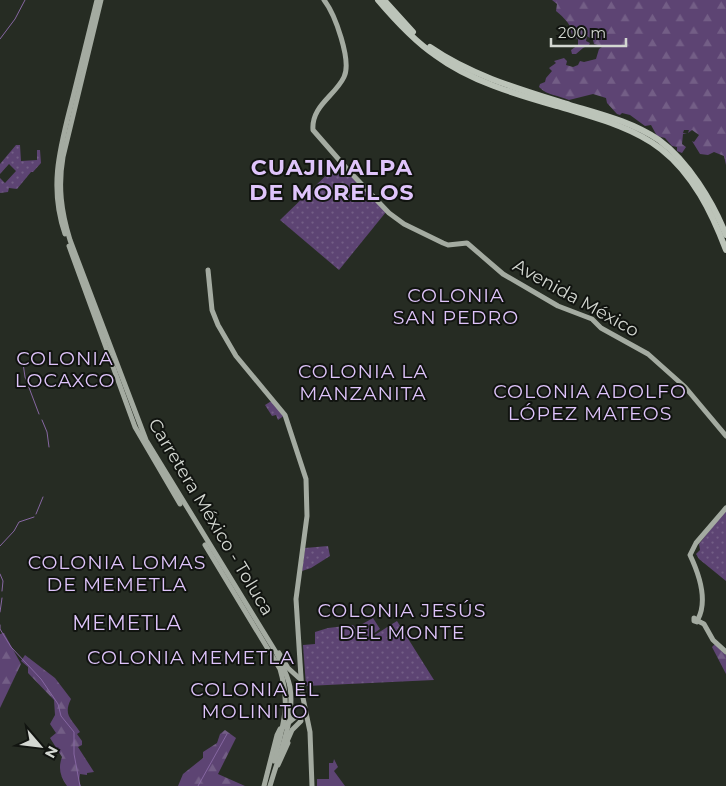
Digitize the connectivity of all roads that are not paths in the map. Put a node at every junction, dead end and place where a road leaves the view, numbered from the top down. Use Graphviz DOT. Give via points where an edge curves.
graph roads {
  1 [pos="97,0"];
  2 [pos="101,0"];
  3 [pos="324,0"];
  4 [pos="378,0"];
  5 [pos="384,0"];
  6 [pos="726,236"];
  7 [pos="726,250"];
  8 [pos="208,270"];
  9 [pos="726,436"];
  10 [pos="726,508"];
  11 [pos="264,634"];
  12 [pos="726,652"];
  13 [pos="299,678"];
  14 [pos="307,730"];
  15 [pos="278,765"];
  16 [pos="274,771"];
  17 [pos="267,786"];
  18 [pos="312,786"];
  1 -- 17 [label="main road, Carretera México - Toluca" via="59,155 56,186 60,220 135,427 280,669 285,685 284,726"];
  2 -- 11 [label="main road, Carretera México - Toluca" via="60,173 65,224 146,440"];
  3 -- 9 [label="main road, Avenida México" via="334,17 347,69 340,83 321,104 312,130 348,170 395,218 443,244 467,243 509,278 558,306 592,319 601,328 638,347 675,378"];
  4 -- 7 [label="highway" via="420,44 456,69 623,128 658,147 684,173 708,206"];
  5 -- 6 [label="highway" via="416,35 458,65 625,123 658,140 675,154 695,179 714,207"];
  8 -- 18 [label="main road" via="212,310 218,325 236,356 285,415 306,479 307,516 296,592"];
  10 -- 12 [label="main road" via="696,543 690,555 703,596 698,617"];
  11 -- 13 [label="main road"];
  11 -- 16 [label="main road, Carretera México - Toluca" via="284,668 290,697 286,732"];
  14 -- 15 [label="main road" via="300,728 294,731"];
  15 -- 16 [label="main road"];
  15 -- 17 [label="main road, bridge" via="300,718 294,718 277,734"];
  16 -- 17 [label="main road, Carretera México - Toluca"];
}
